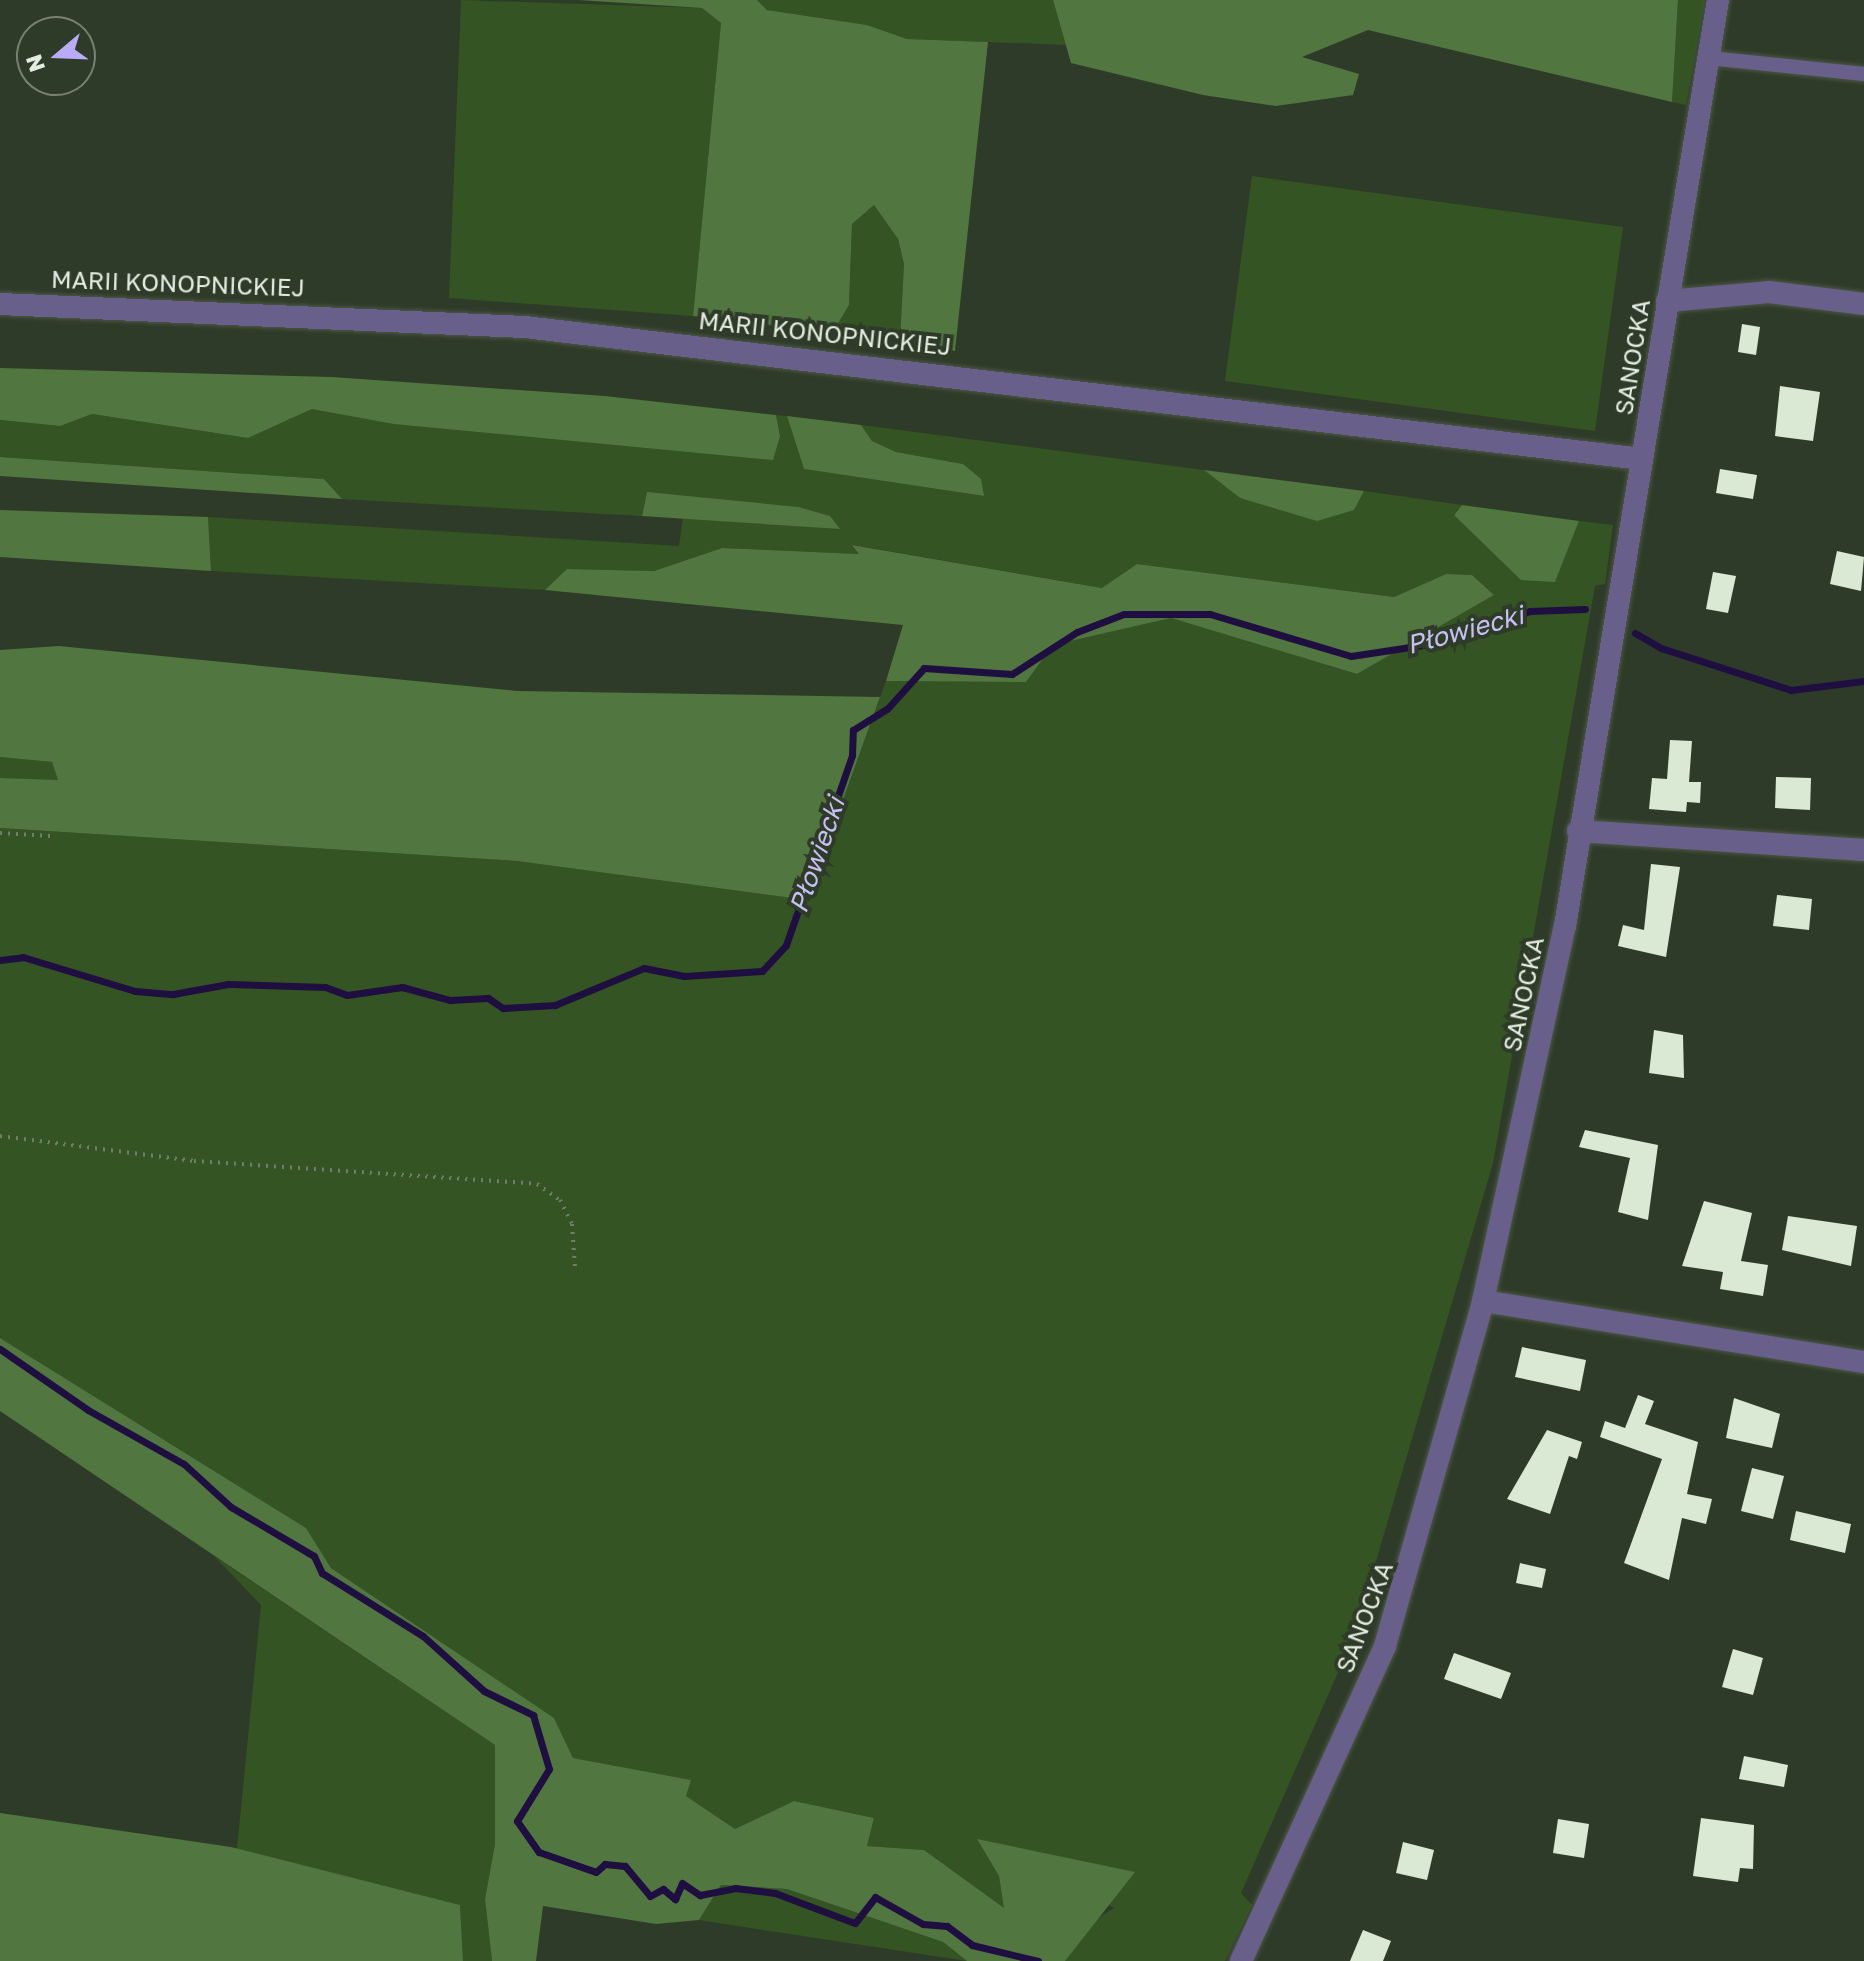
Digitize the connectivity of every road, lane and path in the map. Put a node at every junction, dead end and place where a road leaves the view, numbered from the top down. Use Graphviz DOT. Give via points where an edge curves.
graph roads {
  1 [pos="1718,0"];
  2 [pos="1709,58"];
  3 [pos="1864,74"];
  4 [pos="1667,301"];
  5 [pos="0,304"];
  6 [pos="1864,304"];
  7 [pos="1642,459"];
  8 [pos="1578,831"];
  9 [pos="0,833"];
  10 [pos="51,836"];
  11 [pos="1864,850"];
  12 [pos="0,1136"];
  13 [pos="575,1268"];
  14 [pos="1483,1301"];
  15 [pos="1864,1362"];
  16 [pos="1241,1961"];
  1 -- 2 [label="street, SANOCKA"];
  2 -- 3 [label="lane"];
  2 -- 4 [label="street, SANOCKA"];
  4 -- 6 [label="street" via="1769,292"];
  4 -- 7 [label="street, SANOCKA"];
  5 -- 7 [label="street, MARII KONOPNICKIEJ" via="525,327"];
  7 -- 8 [label="street, SANOCKA"];
  8 -- 11 [label="street"];
  8 -- 14 [label="street, SANOCKA"];
  9 -- 10 [label="path"];
  12 -- 13 [label="path" via="194,1161 537,1184 560,1200 572,1224"];
  14 -- 15 [label="street"];
  14 -- 16 [label="street, SANOCKA" via="1385,1646"];
}
